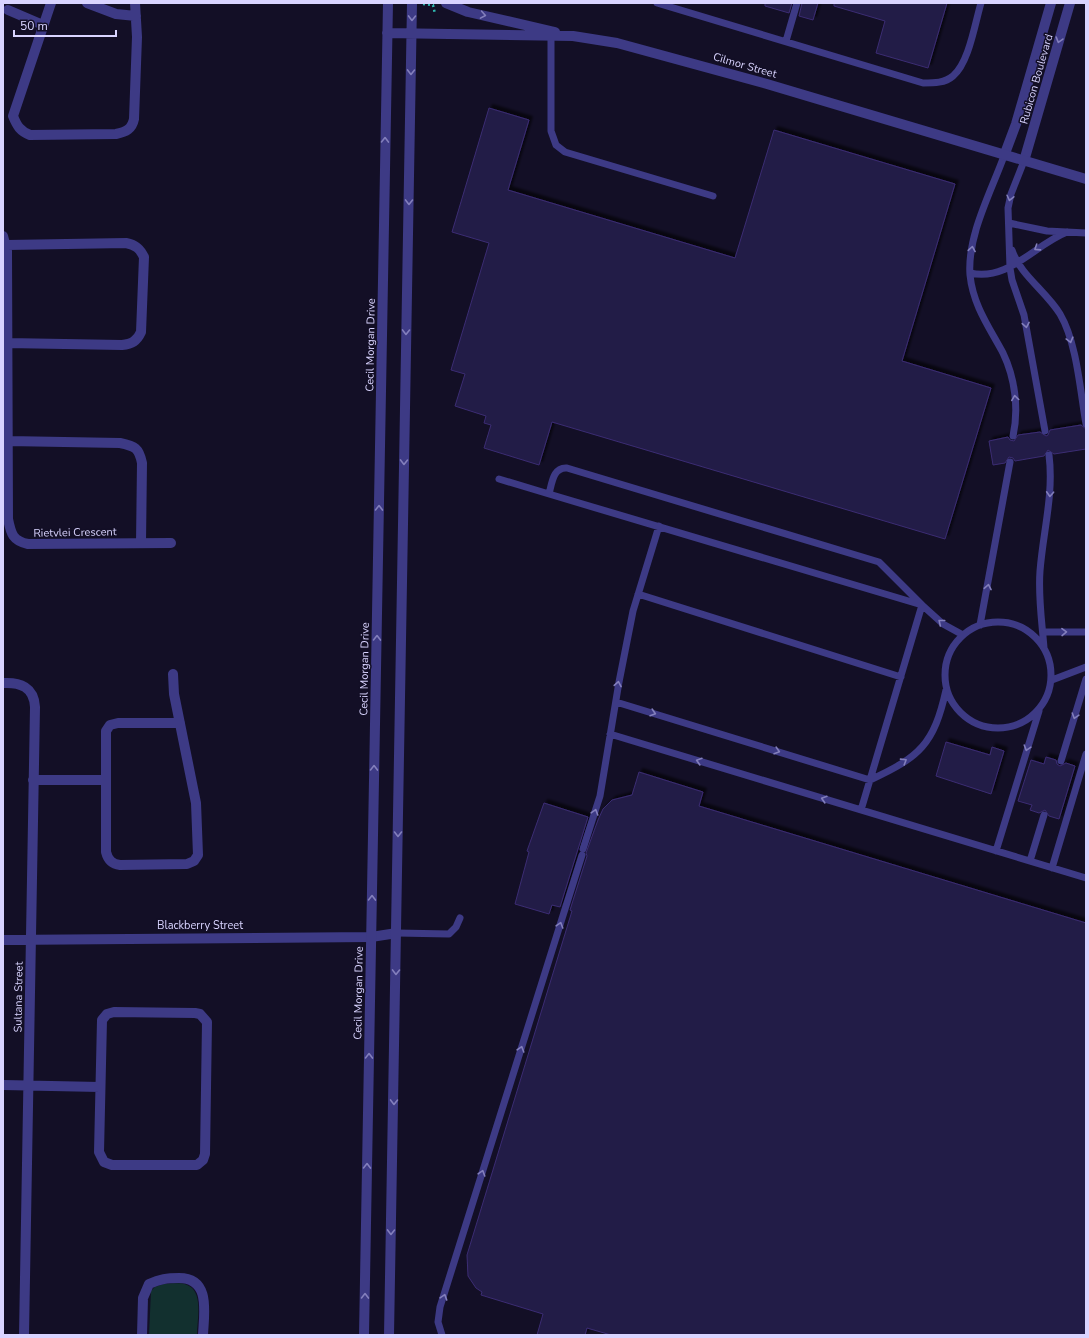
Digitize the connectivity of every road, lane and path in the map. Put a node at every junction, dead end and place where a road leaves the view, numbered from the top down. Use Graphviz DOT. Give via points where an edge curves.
graph roads {
  1 [pos="51,3"];
  2 [pos="87,3"];
  3 [pos="134,3"];
  4 [pos="388,3"];
  5 [pos="412,3"];
  6 [pos="446,3"];
  7 [pos="657,3"];
  8 [pos="797,3"];
  9 [pos="981,3"];
  10 [pos="1051,3"];
  11 [pos="1070,3"];
  12 [pos="422,4"];
  13 [pos="8,10"];
  14 [pos="435,14"];
  15 [pos="136,16"];
  16 [pos="43,25"];
  17 [pos="387,33"];
  18 [pos="411,33"];
  19 [pos="552,36"];
  20 [pos="573,36"];
  21 [pos="786,41"];
  22 [pos="1004,156"];
  23 [pos="1024,161"];
  24 [pos="1086,179"];
  25 [pos="713,196"];
  26 [pos="1009,223"];
  27 [pos="1067,232"];
  28 [pos="1086,233"];
  29 [pos="5,240"];
  30 [pos="1011,245"];
  31 [pos="1018,263"];
  32 [pos="1010,268"];
  33 [pos="970,273"];
  34 [pos="7,343"];
  35 [pos="1086,424"];
  36 [pos="1045,431"];
  37 [pos="1013,436"];
  38 [pos="8,441"];
  39 [pos="1049,455"];
  40 [pos="1010,462"];
  41 [pos="499,479"];
  42 [pos="549,494"];
  43 [pos="659,526"];
  44 [pos="141,542"];
  45 [pos="171,543"];
  46 [pos="638,594"];
  47 [pos="922,605"];
  48 [pos="980,625"];
  49 [pos="1043,632"];
  50 [pos="1086,632"];
  51 [pos="963,635"];
  52 [pos="1044,649"];
  53 [pos="1086,667"];
  54 [pos="173,674"];
  55 [pos="901,676"];
  56 [pos="1086,679"];
  57 [pos="1052,680"];
  58 [pos="3,683"];
  59 [pos="946,690"];
  60 [pos="616,702"];
  61 [pos="1039,710"];
  62 [pos="180,723"];
  63 [pos="610,734"];
  64 [pos="1086,754"];
  65 [pos="1061,761"];
  66 [pos="33,780"];
  67 [pos="106,780"];
  68 [pos="870,780"];
  69 [pos="861,810"];
  70 [pos="1044,815"];
  71 [pos="996,851"];
  72 [pos="1030,861"];
  73 [pos="1052,868"];
  74 [pos="1085,876"];
  75 [pos="460,918"];
  76 [pos="397,933"];
  77 [pos="371,937"];
  78 [pos="31,939"];
  79 [pos="3,940"];
  80 [pos="3,1085"];
  81 [pos="28,1085"];
  82 [pos="100,1087"];
  83 [pos="24,1335"];
  84 [pos="142,1335"];
  85 [pos="204,1335"];
  86 [pos="364,1335"];
  87 [pos="389,1335"];
  88 [pos="442,1335"];
  1 -- 16 [label="street"];
  2 -- 15 [label="street" via="116,14"];
  3 -- 15 [label="street"];
  4 -- 17 [label="street, Cecil Morgan Drive"];
  5 -- 18 [label="street, one-way"];
  6 -- 20 [label="street, one-way" via="468,12"];
  7 -- 21 [label="lane"];
  8 -- 21 [label="lane"];
  9 -- 21 [label="lane" via="961,68 952,77 939,83 924,83"];
  10 -- 22 [label="street, Rubicon Boulevard" via="1016,124"];
  11 -- 23 [label="street, Rubicon Boulevard, one-way"];
  12 -- 14 [label="path" via="433,5"];
  13 -- 16 [label="street"];
  15 -- 16 [label="street" via="134,119 131,128 116,134 30,135 22,132 17,125 14,116 16,104"];
  17 -- 18 [label="street, Cilmor Street"];
  77 -- 17 [label="street, Cecil Morgan Drive, one-way"];
  18 -- 19 [label="street, Cilmor Street"];
  18 -- 76 [label="street, one-way"];
  19 -- 20 [label="street, Cilmor Street"];
  19 -- 25 [label="lane" via="551,132 556,146 565,152"];
  20 -- 22 [label="street, Cilmor Street" via="654,52"];
  22 -- 23 [label="street, Cilmor Street"];
  33 -- 22 [label="lane, one-way" via="975,233"];
  23 -- 24 [label="street, Cilmor Street"];
  23 -- 26 [label="lane, one-way" via="1010,194"];
  26 -- 27 [label="lane" via="1047,231"];
  26 -- 30 [label="lane"];
  27 -- 28 [label="lane"];
  27 -- 31 [label="lane, one-way" via="1055,237"];
  29 -- 34 [label="street, Rietvlei Crescent"];
  29 -- 34 [label="street" via="126,243 134,245 144,258 141,332 138,339 131,344"];
  30 -- 31 [label="lane"];
  30 -- 32 [label="lane"];
  31 -- 32 [label="lane"];
  31 -- 35 [label="lane, one-way" via="1057,309 1064,323 1071,344"];
  32 -- 33 [label="lane" via="994,274"];
  32 -- 36 [label="lane, one-way" via="1024,315"];
  37 -- 33 [label="lane, one-way" via="1016,413 1014,389 1003,354 978,307"];
  34 -- 38 [label="street, Rietvlei Crescent"];
  38 -- 44 [label="street" via="120,443 133,446 140,454 142,463"];
  38 -- 44 [label="street, Rietvlei Crescent" via="8,519 14,539 28,544"];
  39 -- 49 [label="lane, one-way" via="1048,515 1040,571"];
  48 -- 40 [label="lane, one-way"];
  41 -- 42 [label="lane"];
  42 -- 43 [label="lane"];
  42 -- 47 [label="lane" via="554,475 559,469 567,468 879,562"];
  43 -- 46 [label="lane"];
  43 -- 47 [label="lane"];
  44 -- 45 [label="street, Rietvlei Crescent"];
  46 -- 55 [label="lane"];
  60 -- 46 [label="lane, one-way"];
  51 -- 47 [label="lane, one-way" via="943,624"];
  47 -- 55 [label="lane"];
  48 -- 51 [label="lane"];
  48 -- 52 [label="lane" via="1010,623 1024,628 1036,637"];
  49 -- 50 [label="lane, one-way"];
  49 -- 52 [label="lane"];
  51 -- 59 [label="lane" via="954,644 945,666"];
  52 -- 57 [label="lane" via="1049,658"];
  53 -- 57 [label="lane"];
  54 -- 62 [label="street"];
  55 -- 68 [label="lane"];
  56 -- 65 [label="lane, one-way"];
  57 -- 61 [label="lane" via="1050,691"];
  58 -- 66 [label="street, Sultana Street" via="18,683 24,686 34,700"];
  59 -- 61 [label="lane" via="961,714 986,728 1001,729 1015,726 1028,720"];
  68 -- 59 [label="lane, one-way" via="912,757 927,741 939,720"];
  60 -- 63 [label="lane"];
  60 -- 68 [label="lane, one-way"];
  61 -- 71 [label="lane, one-way"];
  62 -- 67 [label="street" via="110,725 105,735"];
  62 -- 67 [label="street" via="196,803 199,851 194,861 187,864 120,864 109,860 106,852"];
  69 -- 63 [label="lane, one-way"];
  88 -- 63 [label="lane, one-way" via="438,1322 440,1307 600,796"];
  64 -- 73 [label="lane"];
  66 -- 67 [label="street"];
  66 -- 78 [label="street, Sultana Street"];
  68 -- 69 [label="lane"];
  69 -- 71 [label="lane"];
  70 -- 72 [label="lane"];
  71 -- 72 [label="lane"];
  72 -- 73 [label="lane"];
  73 -- 74 [label="lane"];
  75 -- 76 [label="lane" via="449,934"];
  76 -- 77 [label="street, Blackberry Street"];
  76 -- 87 [label="street, one-way"];
  77 -- 78 [label="street, Blackberry Street"];
  86 -- 77 [label="street, Cecil Morgan Drive, one-way"];
  78 -- 79 [label="street, Blackberry Street"];
  78 -- 81 [label="street, Sultana Street"];
  80 -- 81 [label="street"];
  81 -- 82 [label="street"];
  81 -- 83 [label="street, Sultana Street"];
  82 -- 82 [label="street" via="102,1020 107,1014 200,1014 207,1026 203,1160 197,1165 190,1166 112,1165 104,1162 99,1152"];
  84 -- 85 [label="street" via="143,1298 149,1284 162,1278 189,1278 201,1288 204,1300"];
}
